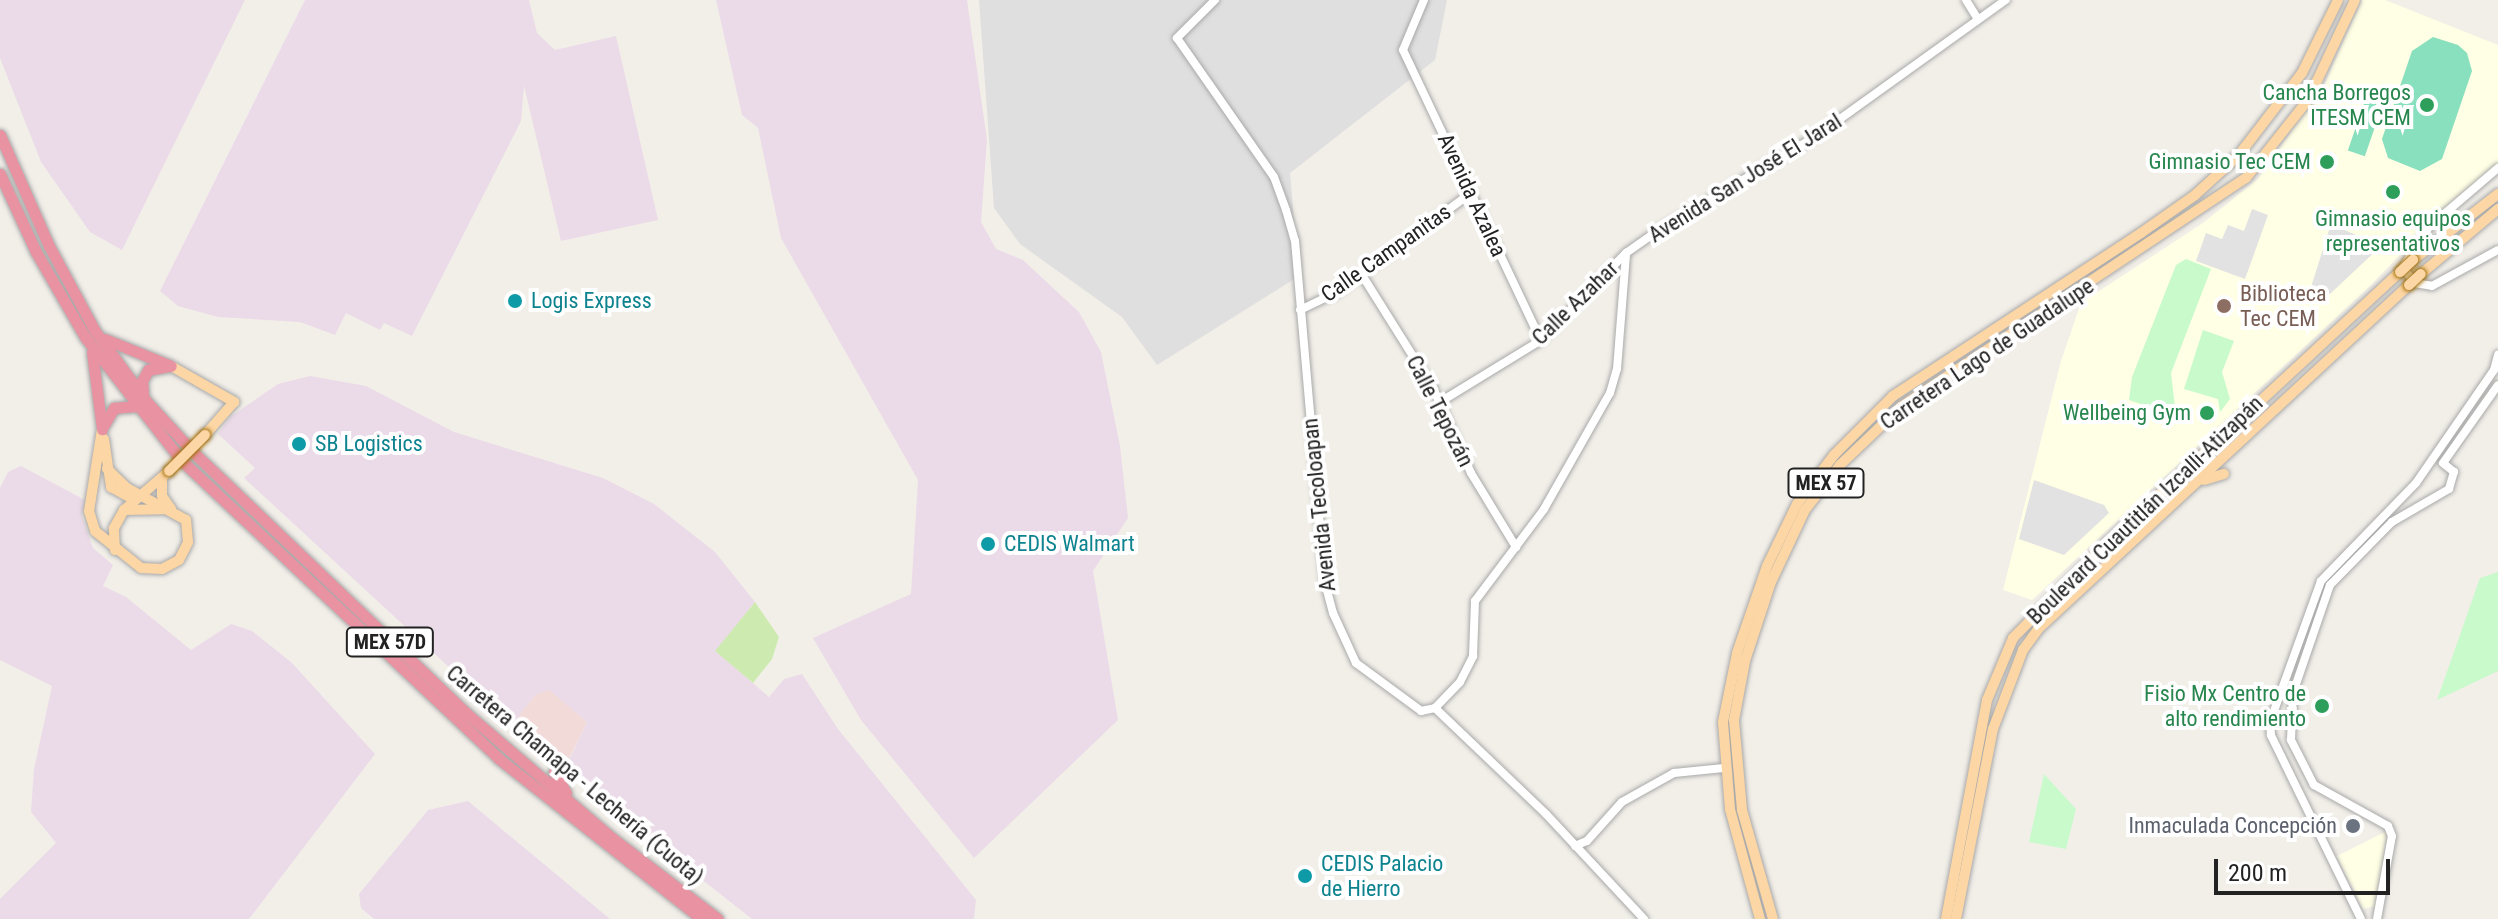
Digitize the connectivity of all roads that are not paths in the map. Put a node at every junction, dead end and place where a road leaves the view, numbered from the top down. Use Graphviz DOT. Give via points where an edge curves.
graph roads {
  1 [pos="1215,0"];
  2 [pos="1424,0"];
  3 [pos="1966,0"];
  4 [pos="2006,0"];
  5 [pos="2338,0"];
  6 [pos="2355,0"];
  7 [pos="1978,19"];
  8 [pos="0,135"];
  9 [pos="2238,156"];
  10 [pos="2498,168"];
  11 [pos="2252,172"];
  12 [pos="0,174"];
  13 [pos="1471,193"];
  14 [pos="2496,195"];
  15 [pos="2498,209"];
  16 [pos="2498,251"];
  17 [pos="1626,253"];
  18 [pos="1362,275"];
  19 [pos="1300,310"];
  20 [pos="2019,314"];
  21 [pos="2028,325"];
  22 [pos="90,334"];
  23 [pos="1541,340"];
  24 [pos="2498,355"];
  25 [pos="171,366"];
  26 [pos="2498,385"];
  27 [pos="1440,402"];
  28 [pos="141,404"];
  29 [pos="102,429"];
  30 [pos="165,474"];
  31 [pos="2224,474"];
  32 [pos="2198,482"];
  33 [pos="2416,483"];
  34 [pos="2431,495"];
  35 [pos="138,498"];
  36 [pos="124,510"];
  37 [pos="173,511"];
  38 [pos="1516,547"];
  39 [pos="115,550"];
  40 [pos="1435,708"];
  41 [pos="466,713"];
  42 [pos="503,733"];
  43 [pos="1724,768"];
  44 [pos="554,772"];
  45 [pos="2324,793"];
  46 [pos="2307,803"];
  47 [pos="612,838"];
  48 [pos="1575,846"];
  49 [pos="2361,915"];
  50 [pos="2378,915"];
  51 [pos="702,919"];
  52 [pos="718,919"];
  53 [pos="1644,919"];
  54 [pos="1760,919"];
  55 [pos="1773,919"];
  56 [pos="1946,919"];
  57 [pos="1956,919"];
  1 -- 19 [label="street, Avenida Tecoloapan" via="1177,38 1274,177 1295,241"];
  2 -- 13 [label="street, Avenida Azalea" via="1403,50"];
  3 -- 7 [label="street"];
  4 -- 7 [label="street, Avenida San José El Jaral"];
  5 -- 9 [label="main road, Carretera Lago de Guadalupe / MEX 57" via="2297,80"];
  6 -- 11 [label="main road, Carretera Lago de Guadalupe / MEX 57" via="2308,100"];
  7 -- 17 [label="street, Avenida San José El Jaral" via="1815,137"];
  8 -- 22 [label="highway, Carretera Chamapa - Lechería (Cuota) / MEX 57D"];
  9 -- 11 [label="main road"];
  9 -- 20 [label="main road, Carretera Lago de Guadalupe / MEX 57" via="2195,195"];
  10 -- 16 [label="street" via="2448,207 2405,256 2406,274 2414,283 2432,286"];
  11 -- 21 [label="main road, Carretera Lago de Guadalupe / MEX 57" via="2198,214"];
  12 -- 22 [label="highway, Carretera Chamapa - Lechería (Cuota) / MEX 57D" via="36,252"];
  13 -- 18 [label="street, Calle Campanitas"];
  13 -- 23 [label="street, Avenida Azalea"];
  14 -- 15 [label="main road" via="2490,203"];
  14 -- 56 [label="main road, Boulevard Cuautitlán Izcalli-Atizapán, bridge" via="2413,260 2106,544 2013,638 1987,700"];
  15 -- 32 [label="main road, Boulevard Cuautitlán Izcalli-Atizapán, bridge"];
  17 -- 23 [label="street, Calle Azahar"];
  17 -- 38 [label="street, Avenida San José El Jaral" via="1617,369 1610,393 1552,496"];
  18 -- 19 [label="street, Calle Campanitas"];
  18 -- 27 [label="street, Calle Tepozán"];
  19 -- 40 [label="street, Avenida Tecoloapan" via="1325,583 1333,613 1356,663 1421,711"];
  20 -- 21 [label="main road"];
  20 -- 43 [label="main road, Carretera Lago de Guadalupe / MEX 57" via="1893,396 1834,455 1797,504 1767,566 1734,664 1723,722"];
  21 -- 55 [label="main road, Carretera Lago de Guadalupe / MEX 57" via="1901,407 1866,438 1805,510 1782,552 1745,661 1734,720 1742,810"];
  22 -- 25 [label="highway"];
  22 -- 28 [label="highway, Carretera Chamapa - Lechería (Cuota) / MEX 57D"];
  22 -- 29 [label="highway"];
  23 -- 27 [label="street, Calle Azahar"];
  24 -- 33 [label="street" via="2494,370"];
  25 -- 28 [label="highway" via="155,367 144,375"];
  25 -- 30 [label="main road, bridge" via="234,402"];
  26 -- 34 [label="street" via="2443,463 2454,472 2449,489"];
  27 -- 38 [label="street, Calle Tepozán" via="1471,473"];
  28 -- 29 [label="highway" via="114,408"];
  28 -- 41 [label="highway, Carretera Chamapa - Lechería (Cuota) / MEX 57D"];
  28 -- 51 [label="highway, Carretera Chamapa - Lechería (Cuota) / MEX 57D" via="202,480 409,679 606,847"];
  29 -- 35 [label="main road" via="107,469"];
  29 -- 39 [label="main road" via="89,511 95,531"];
  30 -- 35 [label="main road"];
  30 -- 37 [label="main road" via="162,496"];
  31 -- 32 [label="main road"];
  32 -- 57 [label="main road, Boulevard Cuautitlán Izcalli-Atizapán" via="2038,629 2023,650 1993,729"];
  33 -- 34 [label="street"];
  33 -- 46 [label="street" via="2321,581 2273,712 2271,735"];
  34 -- 45 [label="street" via="2392,522 2330,585 2290,714 2294,750"];
  35 -- 36 [label="main road"];
  35 -- 37 [label="main road"];
  36 -- 37 [label="main road"];
  36 -- 39 [label="main road" via="114,528"];
  37 -- 39 [label="main road" via="189,530 179,560 150,570"];
  38 -- 40 [label="street, Avenida San José El Jaral" via="1475,601 1473,656 1460,682"];
  40 -- 48 [label="street, Avenida Tecoloapan"];
  41 -- 42 [label="highway"];
  41 -- 47 [label="highway, Carretera Chamapa - Lechería (Cuota) / MEX 57D"];
  43 -- 48 [label="street" via="1674,773 1622,802 1587,841"];
  43 -- 54 [label="main road, Carretera Lago de Guadalupe / MEX 57"];
  44 -- 47 [label="highway" via="567,794"];
  45 -- 46 [label="street" via="2313,794"];
  45 -- 50 [label="street" via="2388,826 2392,836"];
  46 -- 49 [label="street"];
  47 -- 52 [label="highway, Carretera Chamapa - Lechería (Cuota) / MEX 57D"];
  48 -- 53 [label="street, Avenida Tecoloapan"];
  49 -- 50 [label="street"];
}
